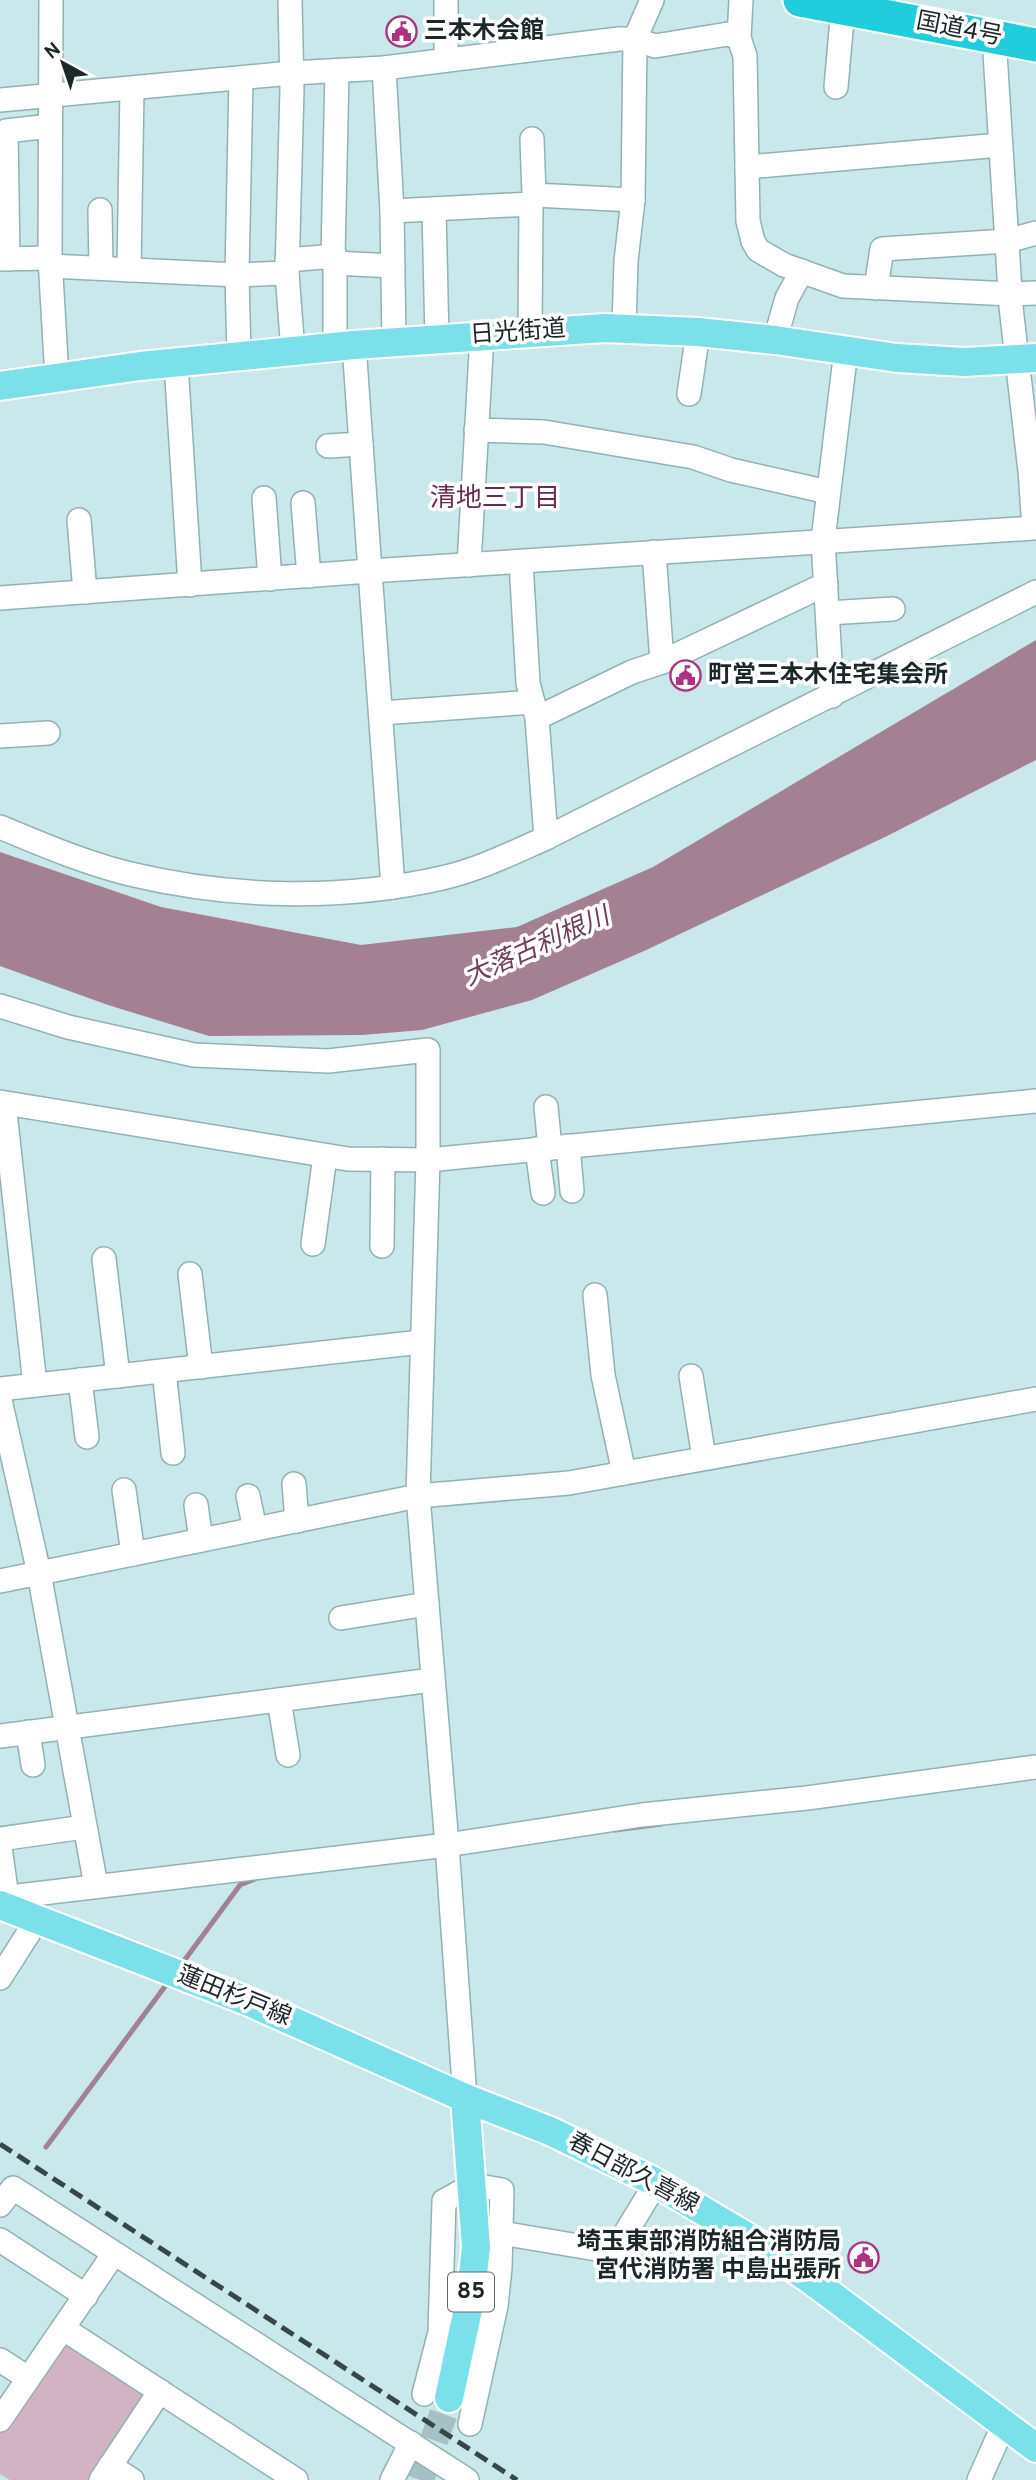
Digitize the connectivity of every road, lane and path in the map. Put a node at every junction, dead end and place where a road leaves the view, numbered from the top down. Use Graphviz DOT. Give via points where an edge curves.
graph roads {
  1 [pos="51,0"];
  2 [pos="290,0"];
  3 [pos="446,0"];
  4 [pos="652,0"];
  5 [pos="741,0"];
  6 [pos="800,0"];
  7 [pos="843,8"];
  8 [pos="994,37"];
  9 [pos="739,38"];
  10 [pos="635,39"];
  11 [pos="1036,45"];
  12 [pos="446,59"];
  13 [pos="384,68"];
  14 [pos="337,71"];
  15 [pos="291,73"];
  16 [pos="241,78"];
  17 [pos="836,87"];
  18 [pos="132,89"];
  19 [pos="50,95"];
  20 [pos="0,100"];
  21 [pos="50,126"];
  22 [pos="531,139"];
  23 [pos="1000,145"];
  24 [pos="747,167"];
  25 [pos="532,199"];
  26 [pos="633,200"];
  27 [pos="434,209"];
  28 [pos="100,210"];
  29 [pos="392,211"];
  30 [pos="1036,233"];
  31 [pos="1007,241"];
  32 [pos="4,259"];
  33 [pos="334,260"];
  34 [pos="50,262"];
  35 [pos="287,266"];
  36 [pos="393,266"];
  37 [pos="102,268"];
  38 [pos="128,270"];
  39 [pos="802,271"];
  40 [pos="237,275"];
  41 [pos="876,288"];
  42 [pos="1036,293"];
  43 [pos="1011,294"];
  44 [pos="624,328"];
  45 [pos="530,332"];
  46 [pos="698,332"];
  47 [pos="482,335"];
  48 [pos="437,338"];
  49 [pos="775,340"];
  50 [pos="394,342"];
  51 [pos="345,346"];
  52 [pos="846,350"];
  53 [pos="293,352"];
  54 [pos="239,358"];
  55 [pos="1027,359"];
  56 [pos="176,363"];
  57 [pos="57,378"];
  58 [pos="0,386"];
  59 [pos="689,394"];
  60 [pos="476,430"];
  61 [pos="361,444"];
  62 [pos="328,446"];
  63 [pos="1033,471"];
  64 [pos="828,492"];
  65 [pos="264,499"];
  66 [pos="303,503"];
  67 [pos="1034,517"];
  68 [pos="79,520"];
  69 [pos="823,540"];
  70 [pos="654,552"];
  71 [pos="521,562"];
  72 [pos="469,565"];
  73 [pos="370,571"];
  74 [pos="309,576"];
  75 [pos="270,579"];
  76 [pos="826,584"];
  77 [pos="190,585"];
  78 [pos="85,592"];
  79 [pos="1036,592"];
  80 [pos="0,598"];
  81 [pos="893,609"];
  82 [pos="828,613"];
  83 [pos="662,662"];
  84 [pos="832,696"];
  85 [pos="535,710"];
  86 [pos="381,713"];
  87 [pos="48,733"];
  88 [pos="0,736"];
  89 [pos="0,827"];
  90 [pos="546,838"];
  91 [pos="393,887"];
  92 [pos="0,1006"];
  93 [pos="1036,1101"];
  94 [pos="2,1102"];
  95 [pos="546,1107"];
  96 [pos="551,1148"];
  97 [pos="5,1156"];
  98 [pos="326,1156"];
  99 [pos="383,1159"];
  100 [pos="428,1160"];
  101 [pos="572,1191"];
  102 [pos="543,1193"];
  103 [pos="313,1244"];
  104 [pos="382,1247"];
  105 [pos="104,1259"];
  106 [pos="190,1274"];
  107 [pos="595,1295"];
  108 [pos="421,1342"];
  109 [pos="201,1367"];
  110 [pos="164,1371"];
  111 [pos="118,1376"];
  112 [pos="691,1376"];
  113 [pos="80,1381"];
  114 [pos="35,1385"];
  115 [pos="0,1389"];
  116 [pos="0,1399"];
  117 [pos="1036,1399"];
  118 [pos="87,1437"];
  119 [pos="173,1453"];
  120 [pos="704,1458"];
  121 [pos="8,1469"];
  122 [pos="624,1473"];
  123 [pos="294,1484"];
  124 [pos="124,1490"];
  125 [pos="248,1496"];
  126 [pos="418,1496"];
  127 [pos="196,1504"];
  128 [pos="298,1521"];
  129 [pos="255,1529"];
  130 [pos="201,1540"];
  131 [pos="132,1554"];
  132 [pos="39,1573"];
  133 [pos="0,1581"];
  134 [pos="427,1604"];
  135 [pos="341,1618"];
  136 [pos="432,1680"];
  137 [pos="279,1700"];
  138 [pos="66,1727"];
  139 [pos="28,1732"];
  140 [pos="0,1736"];
  141 [pos="288,1755"];
  142 [pos="33,1765"];
  143 [pos="1036,1767"];
  144 [pos="85,1827"];
  145 [pos="0,1839"];
  146 [pos="447,1845"];
  147 [pos="0,1847"];
  148 [pos="96,1886"];
  149 [pos="2,1900"];
  150 [pos="37,1920"];
  151 [pos="0,1978"];
  152 [pos="465,2098"];
  153 [pos="656,2183"];
  154 [pos="473,2185"];
  155 [pos="0,2206"];
  156 [pos="501,2233"];
  157 [pos="0,2240"];
  158 [pos="113,2255"];
  159 [pos="86,2296"];
  160 [pos="64,2329"];
  161 [pos="0,2360"];
  162 [pos="28,2378"];
  163 [pos="160,2391"];
  164 [pos="436,2395"];
  165 [pos="0,2420"];
  166 [pos="470,2424"];
  167 [pos="1004,2424"];
  168 [pos="411,2443"];
  169 [pos="1036,2448"];
  170 [pos="106,2473"];
  171 [pos="457,2477"];
  172 [pos="288,2478"];
  173 [pos="132,2480"];
  174 [pos="392,2480"];
  175 [pos="979,2480"];
  1 -- 19 [label="street"];
  2 -- 15 [label="street"];
  3 -- 12 [label="street"];
  4 -- 10 [label="street"];
  5 -- 9 [label="street"];
  6 -- 7 [label="highway, 国道4号"];
  7 -- 8 [label="highway, 国道4号"];
  7 -- 17 [label="street"];
  8 -- 11 [label="highway, 国道4号"];
  8 -- 23 [label="street"];
  9 -- 10 [label="street" via="728,34 655,46"];
  9 -- 24 [label="street" via="745,56"];
  10 -- 12 [label="street"];
  10 -- 26 [label="street"];
  12 -- 13 [label="street"];
  13 -- 14 [label="street"];
  13 -- 29 [label="street"];
  14 -- 15 [label="street"];
  14 -- 33 [label="street"];
  15 -- 16 [label="street"];
  15 -- 35 [label="street"];
  16 -- 18 [label="street"];
  16 -- 40 [label="street"];
  18 -- 19 [label="street"];
  18 -- 38 [label="street"];
  19 -- 20 [label="street"];
  19 -- 21 [label="street"];
  21 -- 32 [label="street" via="6,131"];
  21 -- 34 [label="street"];
  22 -- 25 [label="street"];
  23 -- 24 [label="street"];
  23 -- 31 [label="street"];
  24 -- 39 [label="street" via="753,241 771,258"];
  25 -- 26 [label="street"];
  25 -- 27 [label="street"];
  25 -- 45 [label="street"];
  26 -- 44 [label="street"];
  27 -- 29 [label="street"];
  27 -- 48 [label="street"];
  28 -- 37 [label="street"];
  29 -- 36 [label="street"];
  30 -- 31 [label="street"];
  31 -- 41 [label="street" via="882,249"];
  31 -- 43 [label="street"];
  32 -- 34 [label="street"];
  33 -- 35 [label="street"];
  33 -- 36 [label="street"];
  33 -- 51 [label="street"];
  34 -- 37 [label="street"];
  34 -- 57 [label="street"];
  35 -- 40 [label="street"];
  35 -- 53 [label="street"];
  36 -- 50 [label="street"];
  37 -- 38 [label="street"];
  38 -- 40 [label="street"];
  39 -- 41 [label="street" via="843,286"];
  39 -- 49 [label="street" via="787,298"];
  40 -- 54 [label="street"];
  41 -- 43 [label="street"];
  42 -- 43 [label="street"];
  43 -- 55 [label="street"];
  44 -- 45 [label="main road, 日光街道"];
  44 -- 46 [label="main road, 日光街道"];
  45 -- 47 [label="main road, 日光街道"];
  46 -- 49 [label="main road, 日光街道"];
  46 -- 59 [label="street"];
  47 -- 48 [label="main road, 日光街道"];
  47 -- 60 [label="street"];
  48 -- 50 [label="main road, 日光街道"];
  49 -- 52 [label="main road, 日光街道"];
  50 -- 51 [label="main road, 日光街道"];
  51 -- 53 [label="main road, 日光街道"];
  51 -- 61 [label="street"];
  52 -- 55 [label="main road, 日光街道" via="964,362"];
  52 -- 64 [label="street"];
  53 -- 54 [label="main road, 日光街道"];
  54 -- 56 [label="main road, 日光街道"];
  55 -- 63 [label="street"];
  56 -- 57 [label="main road, 日光街道"];
  56 -- 77 [label="street"];
  57 -- 58 [label="main road, 日光街道"];
  60 -- 64 [label="street" via="544,432 693,457"];
  60 -- 72 [label="street"];
  61 -- 62 [label="street"];
  61 -- 73 [label="street"];
  63 -- 67 [label="street"];
  64 -- 69 [label="street"];
  65 -- 75 [label="street"];
  66 -- 74 [label="street"];
  67 -- 69 [label="street" via="1034,527"];
  68 -- 78 [label="street"];
  69 -- 70 [label="street"];
  69 -- 76 [label="street"];
  70 -- 71 [label="street"];
  70 -- 83 [label="street"];
  71 -- 72 [label="street"];
  71 -- 85 [label="street" via="528,683"];
  72 -- 73 [label="street"];
  73 -- 74 [label="street"];
  73 -- 86 [label="street"];
  74 -- 75 [label="street"];
  75 -- 77 [label="street"];
  76 -- 82 [label="street"];
  76 -- 83 [label="street"];
  77 -- 78 [label="street"];
  78 -- 80 [label="street"];
  79 -- 84 [label="street"];
  81 -- 82 [label="street"];
  82 -- 84 [label="street"];
  83 -- 85 [label="street"];
  84 -- 90 [label="street"];
  85 -- 86 [label="street"];
  85 -- 90 [label="street"];
  86 -- 91 [label="street"];
  87 -- 88 [label="street"];
  89 -- 91 [label="street" via="76,858 169,881 255,893"];
  90 -- 91 [label="street" via="455,874"];
  92 -- 100 [label="street" via="68,1027 194,1055 328,1061 428,1050"];
  93 -- 96 [label="street"];
  94 -- 97 [label="street"];
  94 -- 98 [label="street"];
  95 -- 96 [label="street"];
  96 -- 100 [label="street"];
  96 -- 101 [label="street"];
  96 -- 102 [label="street"];
  97 -- 114 [label="street"];
  98 -- 99 [label="street"];
  98 -- 103 [label="street"];
  99 -- 100 [label="street"];
  99 -- 104 [label="street"];
  100 -- 108 [label="street"];
  105 -- 111 [label="street"];
  106 -- 109 [label="street"];
  107 -- 122 [label="street" via="603,1375"];
  108 -- 109 [label="street"];
  108 -- 126 [label="street"];
  109 -- 110 [label="street"];
  110 -- 111 [label="street"];
  110 -- 119 [label="street"];
  111 -- 113 [label="street"];
  112 -- 120 [label="street"];
  113 -- 114 [label="street"];
  113 -- 118 [label="street"];
  114 -- 115 [label="street"];
  116 -- 121 [label="street"];
  117 -- 120 [label="street"];
  120 -- 122 [label="street"];
  121 -- 132 [label="street"];
  122 -- 126 [label="street" via="569,1483"];
  123 -- 128 [label="street"];
  124 -- 131 [label="street"];
  125 -- 129 [label="street"];
  126 -- 128 [label="street"];
  126 -- 134 [label="street"];
  127 -- 130 [label="street"];
  128 -- 129 [label="street"];
  129 -- 130 [label="street"];
  130 -- 131 [label="street"];
  131 -- 132 [label="street"];
  132 -- 133 [label="street"];
  132 -- 138 [label="street"];
  134 -- 135 [label="street"];
  134 -- 136 [label="street"];
  136 -- 137 [label="street"];
  136 -- 146 [label="street"];
  137 -- 138 [label="street"];
  137 -- 141 [label="street"];
  138 -- 139 [label="street"];
  138 -- 144 [label="street"];
  139 -- 140 [label="street"];
  139 -- 142 [label="street"];
  143 -- 146 [label="street" via="642,1815"];
  144 -- 145 [label="street"];
  144 -- 148 [label="street"];
  146 -- 148 [label="street"];
  146 -- 152 [label="street"];
  147 -- 149 [label="street"];
  148 -- 149 [label="street"];
  149 -- 150 [label="main road, 蓮田杉戸線"];
  150 -- 151 [label="street"];
  150 -- 152 [label="main road, 蓮田杉戸線" via="247,2001"];
  152 -- 153 [label="main road, 春日部久喜線" via="550,2131"];
  152 -- 154 [label="main road, 85"];
  153 -- 156 [label="street" via="614,2252"];
  153 -- 167 [label="main road, 春日部久喜線" via="811,2280"];
  154 -- 156 [label="street" via="502,2190"];
  154 -- 164 [label="main road, 85" via="475,2260 470,2300"];
  155 -- 158 [label="street" via="13,2188"];
  156 -- 166 [label="street" via="496,2306"];
  157 -- 159 [label="street"];
  158 -- 159 [label="street"];
  158 -- 168 [label="street"];
  159 -- 160 [label="street"];
  160 -- 162 [label="street"];
  160 -- 163 [label="street"];
  161 -- 162 [label="street"];
  162 -- 165 [label="street"];
  163 -- 170 [label="street"];
  163 -- 172 [label="street"];
  167 -- 169 [label="main road, 春日部久喜線"];
  167 -- 175 [label="street"];
  168 -- 171 [label="street"];
  168 -- 174 [label="street"];
  170 -- 173 [label="street"];
}
